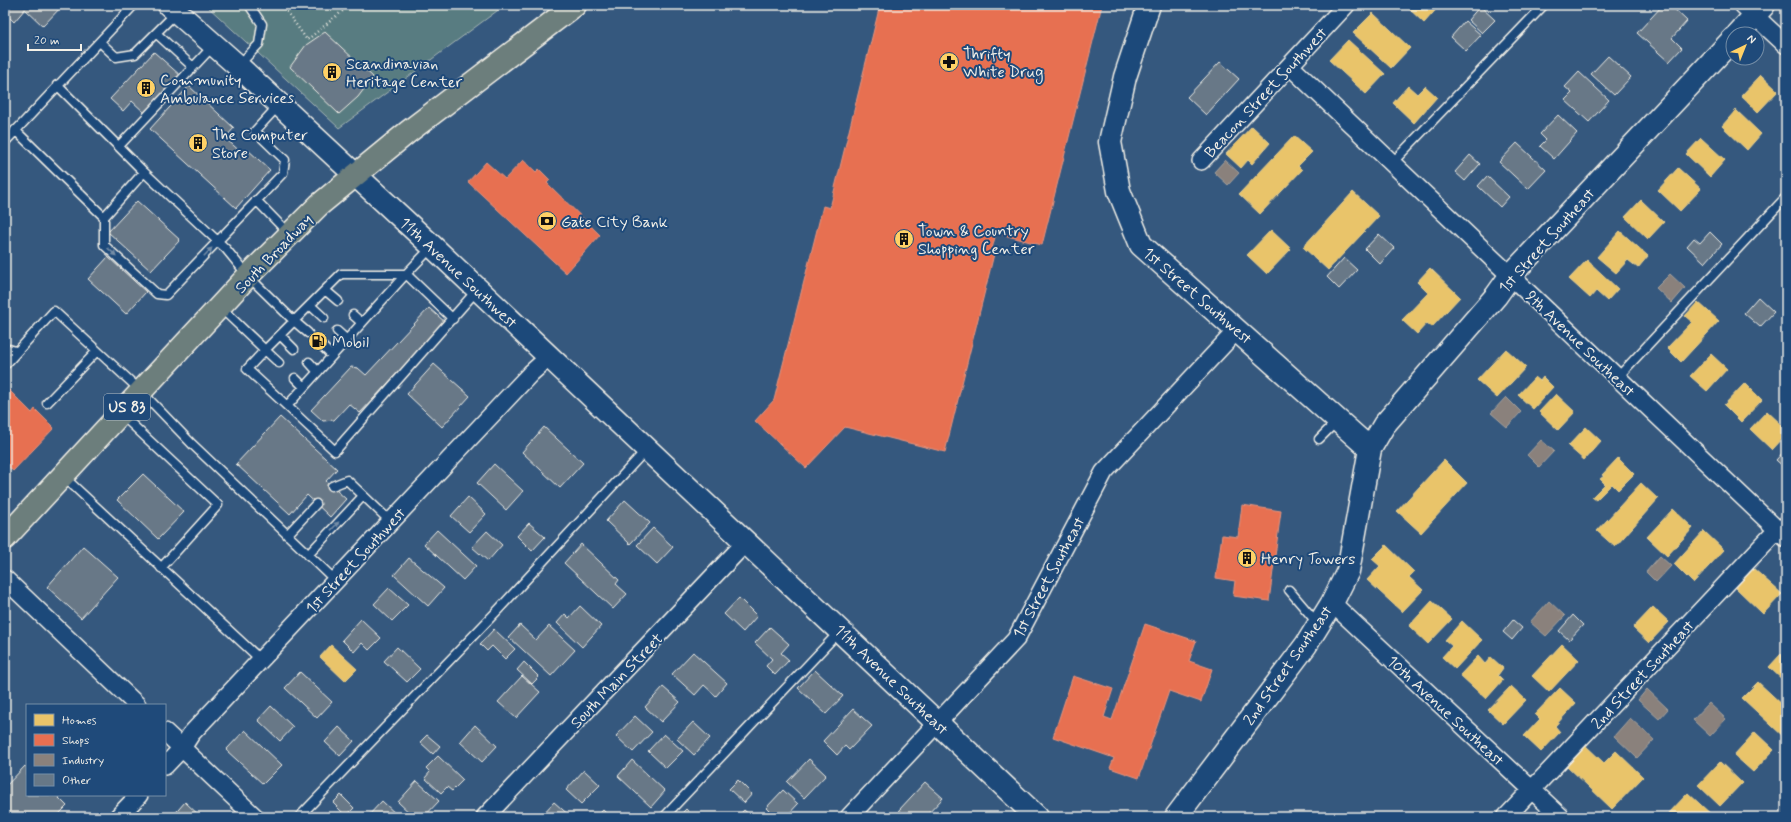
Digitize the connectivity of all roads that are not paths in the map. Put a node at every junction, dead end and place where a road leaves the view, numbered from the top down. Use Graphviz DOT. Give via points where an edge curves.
graph roads {
  1 [pos="134,5"];
  2 [pos="249,5"];
  3 [pos="575,5"];
  4 [pos="1150,5"];
  5 [pos="1346,5"];
  6 [pos="1544,5"];
  7 [pos="173,9"];
  8 [pos="1754,9"];
  9 [pos="1743,26"];
  10 [pos="157,34"];
  11 [pos="100,42"];
  12 [pos="1786,45"];
  13 [pos="214,46"];
  14 [pos="1725,48"];
  15 [pos="238,66"];
  16 [pos="1290,66"];
  17 [pos="193,67"];
  18 [pos="57,85"];
  19 [pos="279,105"];
  20 [pos="15,130"];
  21 [pos="5,142"];
  22 [pos="119,146"];
  23 [pos="1201,161"];
  24 [pos="1392,163"];
  25 [pos="144,172"];
  26 [pos="356,176"];
  27 [pos="1786,197"];
  28 [pos="256,200"];
  29 [pos="104,217"];
  30 [pos="290,234"];
  31 [pos="218,241"];
  32 [pos="432,246"];
  33 [pos="406,274"];
  34 [pos="1511,275"];
  35 [pos="248,276"];
  36 [pos="325,290"];
  37 [pos="478,290"];
  38 [pos="338,301"];
  39 [pos="310,305"];
  40 [pos="220,307"];
  41 [pos="353,315"];
  42 [pos="324,318"];
  43 [pos="453,319"];
  44 [pos="294,320"];
  45 [pos="362,323"];
  46 [pos="1238,329"];
  47 [pos="337,331"];
  48 [pos="308,333"];
  49 [pos="280,335"];
  50 [pos="347,340"];
  51 [pos="5,348"];
  52 [pos="323,348"];
  53 [pos="294,349"];
  54 [pos="265,350"];
  55 [pos="16,351"];
  56 [pos="97,351"];
  57 [pos="332,356"];
  58 [pos="549,357"];
  59 [pos="309,362"];
  60 [pos="279,363"];
  61 [pos="6,364"];
  62 [pos="318,372"];
  63 [pos="295,378"];
  64 [pos="1617,378"];
  65 [pos="304,387"];
  66 [pos="141,391"];
  67 [pos="47,403"];
  68 [pos="287,406"];
  69 [pos="121,413"];
  70 [pos="1337,420"];
  71 [pos="1319,439"];
  72 [pos="647,449"];
  73 [pos="1370,449"];
  74 [pos="63,476"];
  75 [pos="332,486"];
  76 [pos="363,496"];
  77 [pos="316,504"];
  78 [pos="391,522"];
  79 [pos="1783,529"];
  80 [pos="288,535"];
  81 [pos="5,538"];
  82 [pos="746,542"];
  83 [pos="308,555"];
  84 [pos="161,568"];
  85 [pos="5,579"];
  86 [pos="336,581"];
  87 [pos="1289,590"];
  88 [pos="1332,603"];
  89 [pos="1318,625"];
  90 [pos="840,630"];
  91 [pos="261,660"];
  92 [pos="136,704"];
  93 [pos="937,723"];
  94 [pos="166,733"];
  95 [pos="182,748"];
  96 [pos="166,765"];
  97 [pos="1532,790"];
  98 [pos="137,796"];
  99 [pos="1034,816"];
  100 [pos="118,817"];
  101 [pos="255,817"];
  102 [pos="299,817"];
  103 [pos="485,817"];
  104 [pos="664,817"];
  105 [pos="849,817"];
  106 [pos="1176,817"];
  107 [pos="1506,817"];
  108 [pos="1561,817"];
  1 -- 11 [label="lane"];
  2 -- 15 [label="lane" via="262,24 260,44"];
  3 -- 26 [label="main road, South Broadway / US 83" via="408,132"];
  4 -- 46 [label="street, 1st Street Southwest" via="1125,77 1110,142 1119,191 1142,245"];
  5 -- 16 [label="street, Beacon Street Southwest"];
  6 -- 24 [label="lane"];
  7 -- 10 [label="lane"];
  7 -- 13 [label="street, 11th Avenue Southwest"];
  8 -- 9 [label="street"];
  8 -- 12 [label="street"];
  10 -- 11 [label="lane" via="135,54 116,57"];
  10 -- 17 [label="lane"];
  11 -- 18 [label="lane"];
  13 -- 15 [label="street, 11th Avenue Southwest"];
  13 -- 17 [label="lane"];
  14 -- 34 [label="street, 1st Street Southeast"];
  15 -- 19 [label="street, 11th Avenue Southwest"];
  16 -- 23 [label="street, Beacon Street Southwest"];
  16 -- 24 [label="street, 9th Avenue Southeast"];
  17 -- 22 [label="lane"];
  18 -- 20 [label="lane"];
  18 -- 22 [label="lane"];
  19 -- 26 [label="street, 11th Avenue Southwest"];
  19 -- 28 [label="lane" via="255,131 285,160 283,173"];
  20 -- 21 [label="lane"];
  20 -- 29 [label="lane"];
  22 -- 25 [label="lane"];
  24 -- 34 [label="street, 9th Avenue Southeast"];
  25 -- 29 [label="lane"];
  25 -- 31 [label="lane"];
  26 -- 30 [label="main road, South Broadway / US 83" via="319,205"];
  26 -- 32 [label="street, 11th Avenue Southwest"];
  27 -- 64 [label="lane"];
  28 -- 30 [label="lane"];
  28 -- 31 [label="lane"];
  29 -- 31 [label="lane, one-way" via="104,245 157,294 166,294"];
  30 -- 35 [label="main road, South Broadway / US 83"];
  31 -- 35 [label="lane"];
  32 -- 33 [label="lane"];
  32 -- 37 [label="street, 11th Avenue Southwest"];
  33 -- 36 [label="lane" via="341,274"];
  33 -- 43 [label="lane"];
  33 -- 45 [label="lane"];
  34 -- 64 [label="street, 9th Avenue Southeast"];
  34 -- 73 [label="street, 1st Street Southeast" via="1496,296 1384,425"];
  35 -- 40 [label="main road, South Broadway / US 83"];
  35 -- 44 [label="lane"];
  36 -- 38 [label="lane"];
  36 -- 39 [label="lane"];
  37 -- 43 [label="lane"];
  37 -- 58 [label="street, 11th Avenue Southwest"];
  39 -- 42 [label="lane"];
  39 -- 44 [label="lane"];
  40 -- 54 [label="lane"];
  40 -- 66 [label="main road, South Broadway / US 83"];
  41 -- 45 [label="lane"];
  43 -- 68 [label="lane" via="335,451"];
  44 -- 48 [label="lane"];
  44 -- 49 [label="lane"];
  45 -- 50 [label="lane"];
  46 -- 70 [label="street, 1st Street Southwest"];
  46 -- 93 [label="street, 1st Street Southeast" via="1104,472 1016,639"];
  47 -- 50 [label="lane"];
  49 -- 53 [label="lane"];
  49 -- 54 [label="lane"];
  50 -- 57 [label="lane"];
  51 -- 55 [label="lane"];
  52 -- 57 [label="lane"];
  54 -- 60 [label="lane"];
  54 -- 68 [label="lane" via="247,369"];
  55 -- 56 [label="lane" via="54,311"];
  55 -- 61 [label="lane"];
  56 -- 66 [label="lane"];
  56 -- 67 [label="lane"];
  57 -- 62 [label="lane"];
  58 -- 72 [label="street, 11th Avenue Southwest"];
  58 -- 78 [label="street, 1st Street Southwest"];
  59 -- 62 [label="lane"];
  62 -- 65 [label="lane"];
  63 -- 65 [label="lane"];
  64 -- 79 [label="street, 9th Avenue Southeast"];
  65 -- 68 [label="lane"];
  66 -- 69 [label="main road, South Broadway / US 83"];
  66 -- 80 [label="lane" via="187,439"];
  69 -- 74 [label="main road, South Broadway / US 83"];
  69 -- 84 [label="lane" via="218,505"];
  70 -- 71 [label="lane"];
  70 -- 73 [label="street, 1st Street Southwest"];
  72 -- 82 [label="street, 11th Avenue Southwest"];
  72 -- 102 [label="lane" via="498,610"];
  73 -- 88 [label="street, 2nd Street Southeast" via="1348,571"];
  74 -- 81 [label="main road, South Broadway / US 83"];
  74 -- 84 [label="lane"];
  75 -- 76 [label="lane" via="347,480"];
  76 -- 78 [label="lane"];
  83 -- 76 [label="lane, one-way"];
  77 -- 80 [label="lane"];
  78 -- 86 [label="street, 1st Street Southwest"];
  79 -- 97 [label="street, 2nd Street Southeast"];
  80 -- 83 [label="lane"];
  82 -- 90 [label="street, 11th Avenue Southeast"];
  82 -- 103 [label="street, South Main Street"];
  83 -- 86 [label="lane"];
  84 -- 91 [label="lane"];
  85 -- 92 [label="street"];
  86 -- 91 [label="street, 1st Street Southwest"];
  87 -- 89 [label="lane"];
  88 -- 89 [label="street, 2nd Street Southeast"];
  88 -- 97 [label="street, 10th Avenue Southeast"];
  89 -- 106 [label="street, 2nd Street Southeast" via="1306,645"];
  90 -- 93 [label="street, 11th Avenue Southeast"];
  90 -- 104 [label="lane"];
  91 -- 95 [label="street, 1st Street Southwest" via="191,734"];
  93 -- 99 [label="street, 11th Avenue Southeast"];
  93 -- 105 [label="street, 1st Street Southeast"];
  94 -- 95 [label="street"];
  95 -- 96 [label="street, 1st Street Southwest"];
  95 -- 101 [label="street"];
  97 -- 107 [label="street, 2nd Street Southeast"];
  97 -- 108 [label="street, 10th Avenue Southeast"];
  98 -- 100 [label="street"];
}
